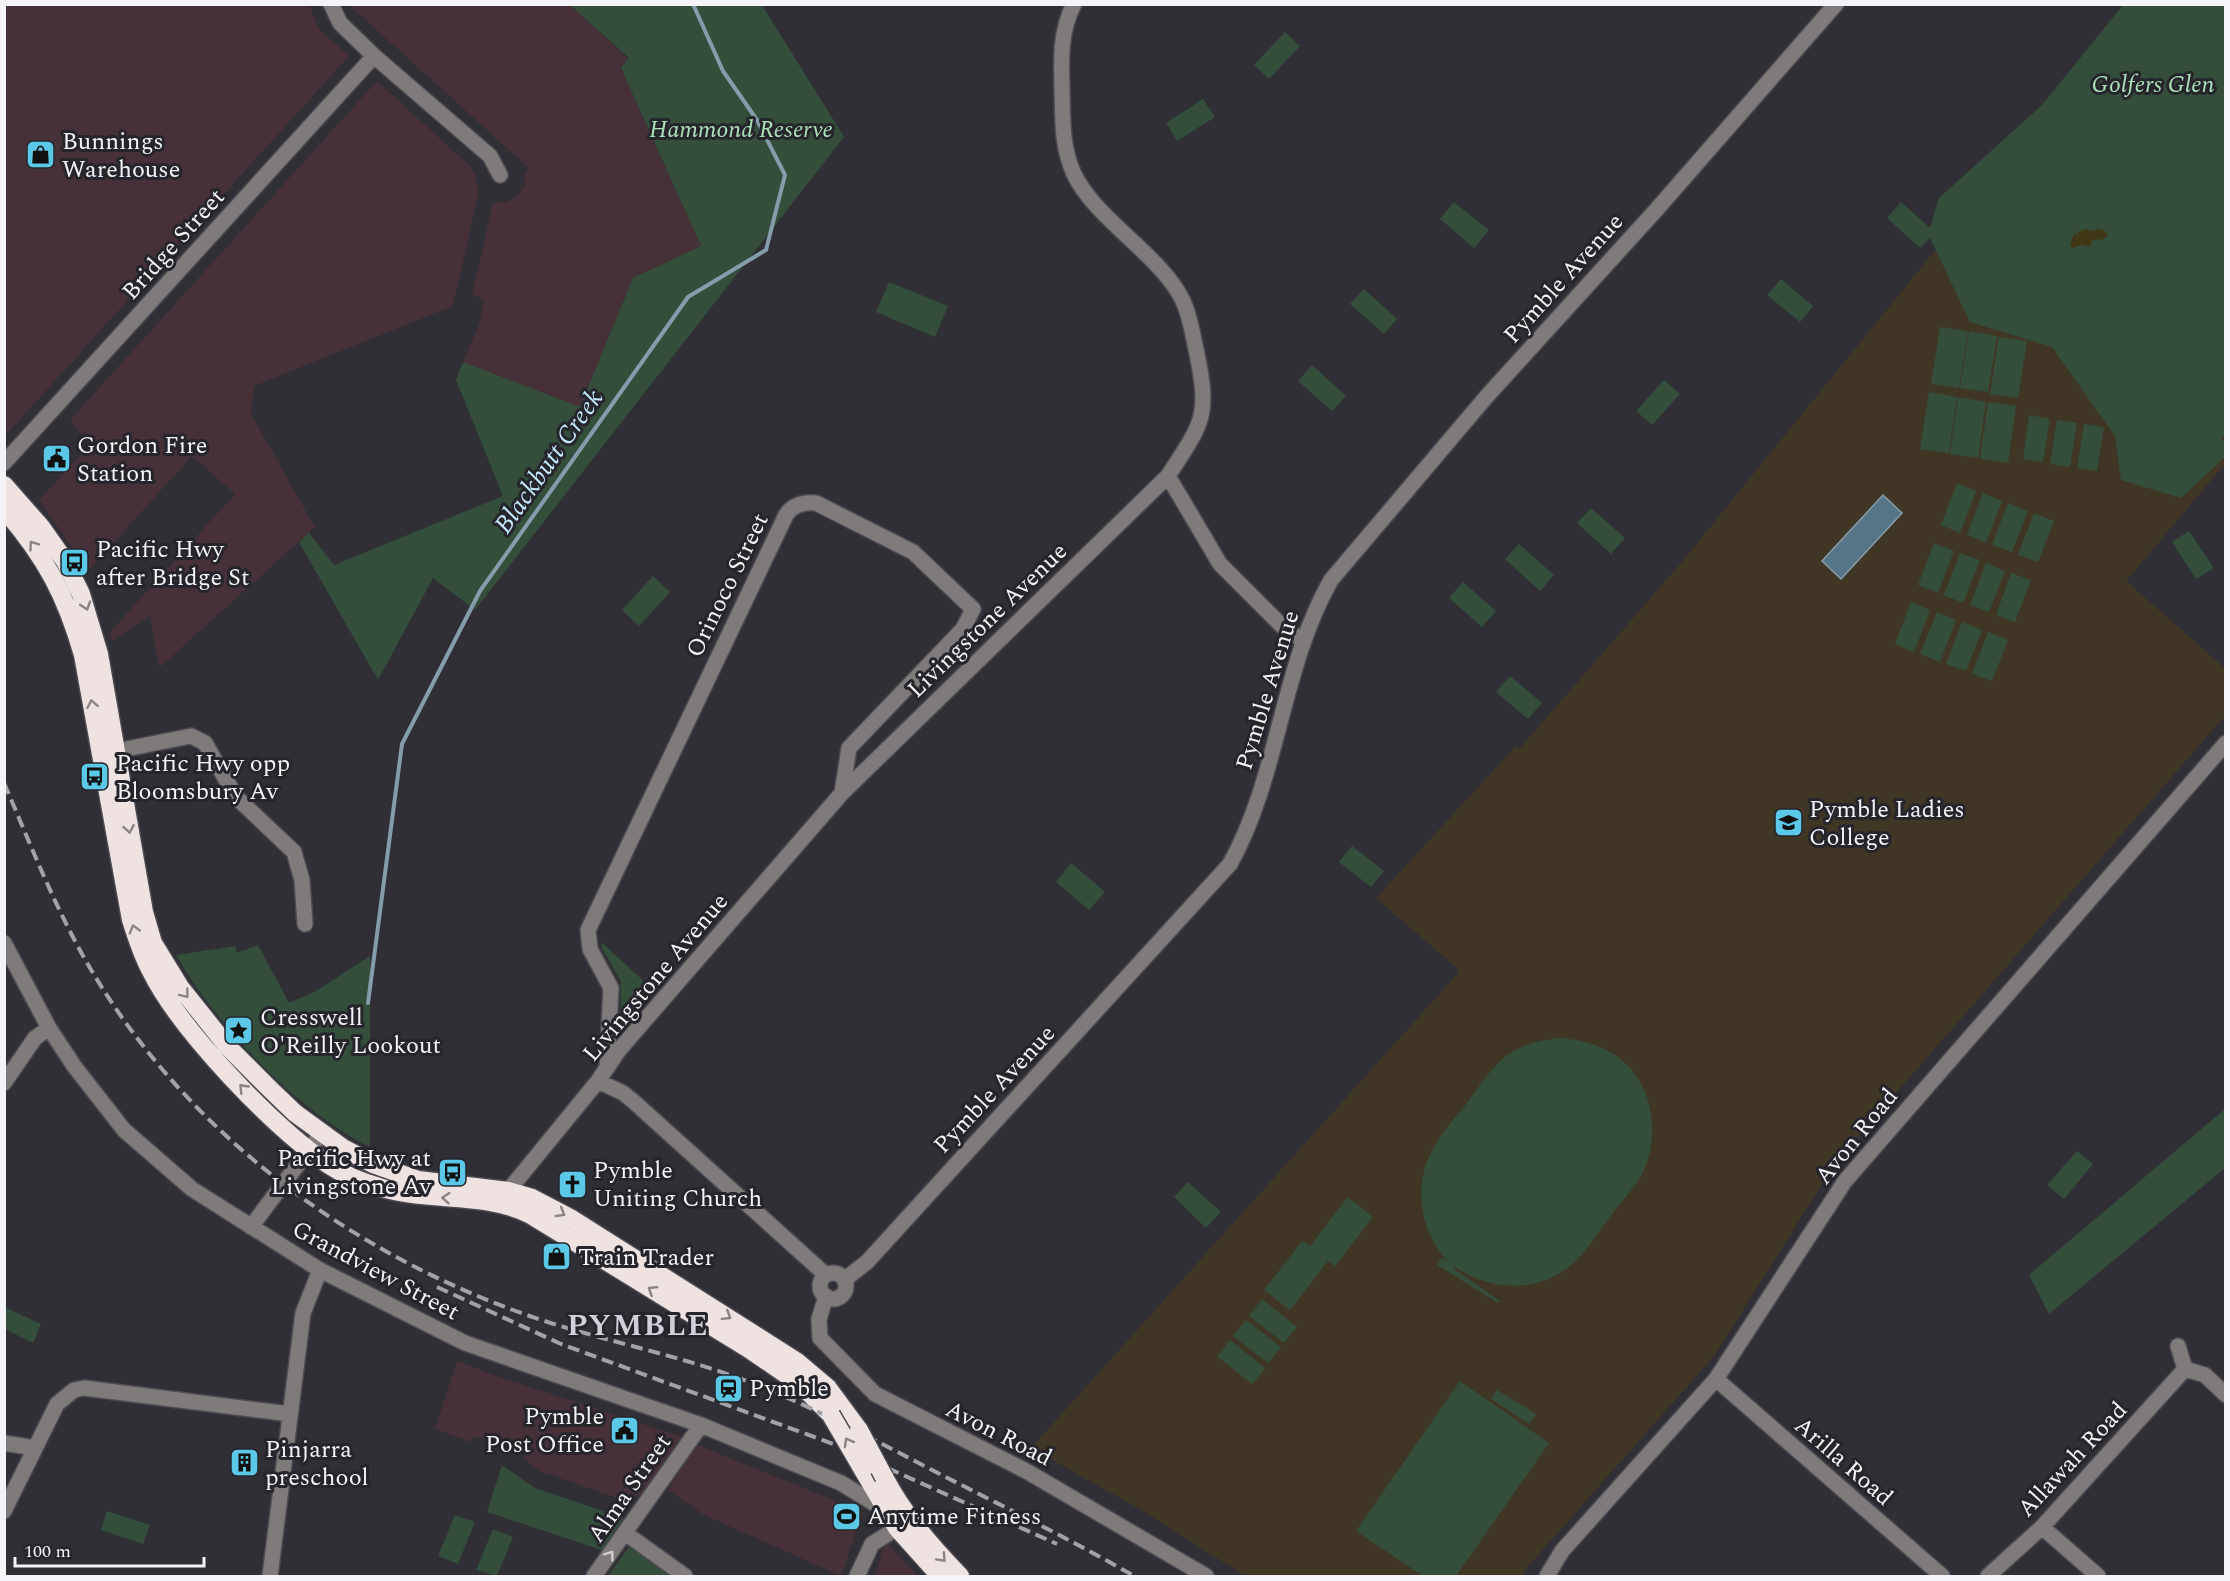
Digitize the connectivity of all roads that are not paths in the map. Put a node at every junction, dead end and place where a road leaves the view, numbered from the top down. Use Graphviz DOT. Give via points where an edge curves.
graph roads {
  1 [pos="331,4"];
  2 [pos="1074,4"];
  3 [pos="1836,4"];
  4 [pos="374,56"];
  5 [pos="500,175"];
  6 [pos="4,463"];
  7 [pos="1168,476"];
  8 [pos="4,484"];
  9 [pos="4,509"];
  10 [pos="1303,640"];
  11 [pos="2226,743"];
  12 [pos="108,752"];
  13 [pos="842,793"];
  14 [pos="304,924"];
  15 [pos="4,943"];
  16 [pos="50,1028"];
  17 [pos="608,1066"];
  18 [pos="598,1081"];
  19 [pos="4,1083"];
  20 [pos="321,1134"];
  21 [pos="309,1151"];
  22 [pos="506,1198"];
  23 [pos="251,1227"];
  24 [pos="320,1270"];
  25 [pos="826,1275"];
  26 [pos="844,1280"];
  27 [pos="826,1296"];
  28 [pos="2178,1346"];
  29 [pos="2185,1369"];
  30 [pos="1716,1379"];
  31 [pos="2226,1395"];
  32 [pos="290,1414"];
  33 [pos="701,1425"];
  34 [pos="4,1443"];
  35 [pos="35,1448"];
  36 [pos="864,1470"];
  37 [pos="841,1483"];
  38 [pos="885,1510"];
  39 [pos="4,1511"];
  40 [pos="2042,1527"];
  41 [pos="897,1528"];
  42 [pos="625,1533"];
  43 [pos="270,1576"];
  44 [pos="594,1576"];
  45 [pos="685,1576"];
  46 [pos="857,1576"];
  47 [pos="940,1576"];
  48 [pos="960,1576"];
  49 [pos="1206,1576"];
  50 [pos="1547,1576"];
  51 [pos="1942,1576"];
  52 [pos="1989,1576"];
  53 [pos="2098,1576"];
  1 -- 4 [label="street" via="340,23"];
  2 -- 7 [label="street, Livingstone Avenue" via="1061,49 1063,142 1068,159 1082,188 1183,300 1204,389 1201,420"];
  3 -- 10 [label="street, Pymble Avenue" via="1487,396 1331,580"];
  4 -- 5 [label="street" via="490,156"];
  4 -- 6 [label="street, Bridge Street"];
  7 -- 10 [label="street" via="1220,564 1286,630"];
  7 -- 13 [label="street, Livingstone Avenue"];
  8 -- 12 [label="highway, one-way" via="65,561 81,594 99,654"];
  12 -- 9 [label="highway, one-way" via="65,597 32,542"];
  10 -- 26 [label="street, Pymble Avenue" via="1251,823 1230,864 867,1262"];
  11 -- 30 [label="street, Avon Road" via="1845,1181"];
  12 -- 14 [label="street" via="191,736 205,743 236,797 294,852 302,880"];
  12 -- 20 [label="highway, one-way" via="144,912 165,964 227,1046"];
  21 -- 12 [label="highway, one-way" via="190,1029 151,972 131,920"];
  13 -- 17 [label="street, Livingstone Avenue"];
  13 -- 17 [label="street, Orinoco Street" via="849,748 963,629 973,609 900,542 808,502 790,509 786,515 588,930 590,949 610,988"];
  15 -- 16 [label="street, Grandview Street"];
  16 -- 19 [label="street" via="35,1038"];
  16 -- 23 [label="street, Grandview Street" via="124,1130 192,1189"];
  17 -- 18 [label="street, Livingstone Avenue"];
  18 -- 22 [label="street, Livingstone Avenue"];
  18 -- 25 [label="street" via="633,1101"];
  20 -- 21 [label="street"];
  20 -- 22 [label="highway" via="394,1173"];
  22 -- 21 [label="highway, one-way" via="408,1194 381,1188 346,1174"];
  21 -- 23 [label="street, bridge"];
  36 -- 22 [label="highway, one-way, bridge" via="831,1415 800,1384"];
  22 -- 48 [label="highway, one-way, bridge" via="545,1203 778,1348 828,1388 859,1430 901,1509"];
  23 -- 24 [label="street, Grandview Street"];
  24 -- 32 [label="street" via="303,1313"];
  24 -- 33 [label="street, Grandview Street" via="465,1343"];
  25 -- 26 [label="street" via="834,1273"];
  25 -- 27 [label="street" via="820,1285"];
  26 -- 27 [label="street, Pymble Avenue" via="840,1296"];
  27 -- 49 [label="street, Avon Road" via="819,1319 820,1338 875,1394 1028,1472"];
  28 -- 29 [label="street"];
  29 -- 31 [label="street" via="2205,1375"];
  29 -- 40 [label="street, Allawah Road"];
  30 -- 50 [label="street, Avon Road" via="1562,1551"];
  30 -- 51 [label="street, Arilla Road"];
  32 -- 35 [label="street" via="84,1388 74,1390 57,1404"];
  32 -- 43 [label="street"];
  33 -- 37 [label="street, Grandview Street"];
  33 -- 42 [label="street, Alma Street"];
  34 -- 35 [label="street"];
  35 -- 39 [label="street"];
  36 -- 37 [label="street"];
  36 -- 38 [label="highway"];
  37 -- 38 [label="street, Grandview Street"];
  38 -- 41 [label="highway"];
  40 -- 52 [label="street, Allawah Road"];
  40 -- 53 [label="street"];
  41 -- 46 [label="street" via="872,1544"];
  41 -- 47 [label="highway"];
  44 -- 42 [label="street, Alma Street, one-way"];
  42 -- 45 [label="street"];
}
